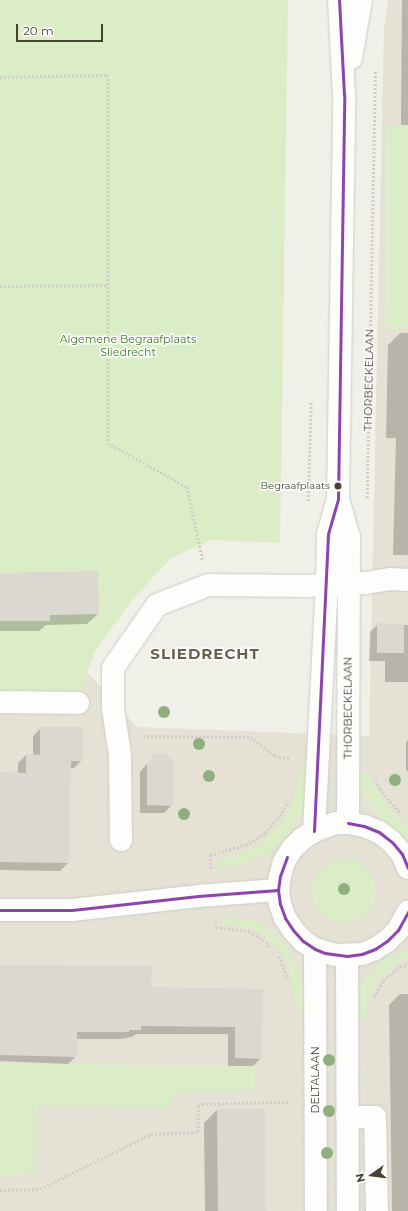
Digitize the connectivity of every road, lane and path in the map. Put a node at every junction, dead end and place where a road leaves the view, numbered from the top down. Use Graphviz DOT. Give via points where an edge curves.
graph roads {
  1 [pos="339,0"];
  2 [pos="361,0"];
  3 [pos="375,68"];
  4 [pos="0,77"];
  5 [pos="344,95"];
  6 [pos="0,286"];
  7 [pos="108,286"];
  8 [pos="338,499"];
  9 [pos="367,501"];
  10 [pos="408,580"];
  11 [pos="208,584"];
  12 [pos="327,584"];
  13 [pos="349,584"];
  14 [pos="0,702"];
  15 [pos="78,703"];
  16 [pos="136,736"];
  17 [pos="318,759"];
  18 [pos="357,760"];
  19 [pos="403,817"];
  20 [pos="348,823"];
  21 [pos="314,831"];
  22 [pos="121,840"];
  23 [pos="408,868"];
  24 [pos="278,890"];
  25 [pos="0,910"];
  26 [pos="408,912"];
  27 [pos="403,931"];
  28 [pos="315,949"];
  29 [pos="347,956"];
  30 [pos="408,964"];
  31 [pos="373,999"];
  32 [pos="316,1101"];
  33 [pos="347,1117"];
  34 [pos="0,1190"];
  35 [pos="316,1211"];
  36 [pos="348,1211"];
  37 [pos="377,1211"];
  1 -- 5 [label="street, THORBECKELAAN"];
  2 -- 5 [label="street, THORBECKELAAN"];
  3 -- 9 [label="path, THORBECKELAAN"];
  4 -- 7 [label="path" via="108,75"];
  5 -- 8 [label="street, THORBECKELAAN"];
  6 -- 7 [label="path"];
  7 -- 11 [label="path" via="108,443 187,487"];
  8 -- 12 [label="street, THORBECKELAAN" via="328,534"];
  8 -- 13 [label="street, THORBECKELAAN" via="349,537"];
  10 -- 13 [label="street" via="390,579"];
  11 -- 12 [label="street"];
  11 -- 22 [label="street" via="156,605 113,668 113,708 120,755"];
  12 -- 13 [label="street"];
  12 -- 17 [label="street, THORBECKELAAN"];
  13 -- 18 [label="street, THORBECKELAAN"];
  14 -- 15 [label="street"];
  16 -- 17 [label="path" via="251,737 275,756"];
  17 -- 21 [label="street, THORBECKELAAN"];
  18 -- 19 [label="path"];
  18 -- 20 [label="street, THORBECKELAAN"];
  20 -- 21 [label="street" via="325,826"];
  20 -- 23 [label="street" via="364,826 383,835 402,854"];
  21 -- 24 [label="street" via="302,838 284,862"];
  24 -- 25 [label="street" via="72,910"];
  24 -- 28 [label="street" via="285,918 303,941"];
  26 -- 27 [label="street"];
  27 -- 29 [label="street" via="375,949"];
  28 -- 29 [label="street"];
  28 -- 32 [label="street, DELTALAAN"];
  29 -- 33 [label="street"];
  30 -- 31 [label="path" via="383,980"];
  32 -- 34 [label="path" via="198,1104 198,1132 151,1134 40,1189"];
  32 -- 35 [label="street, DELTALAAN"];
  33 -- 36 [label="street"];
  33 -- 37 [label="street" via="375,1117"];
}
